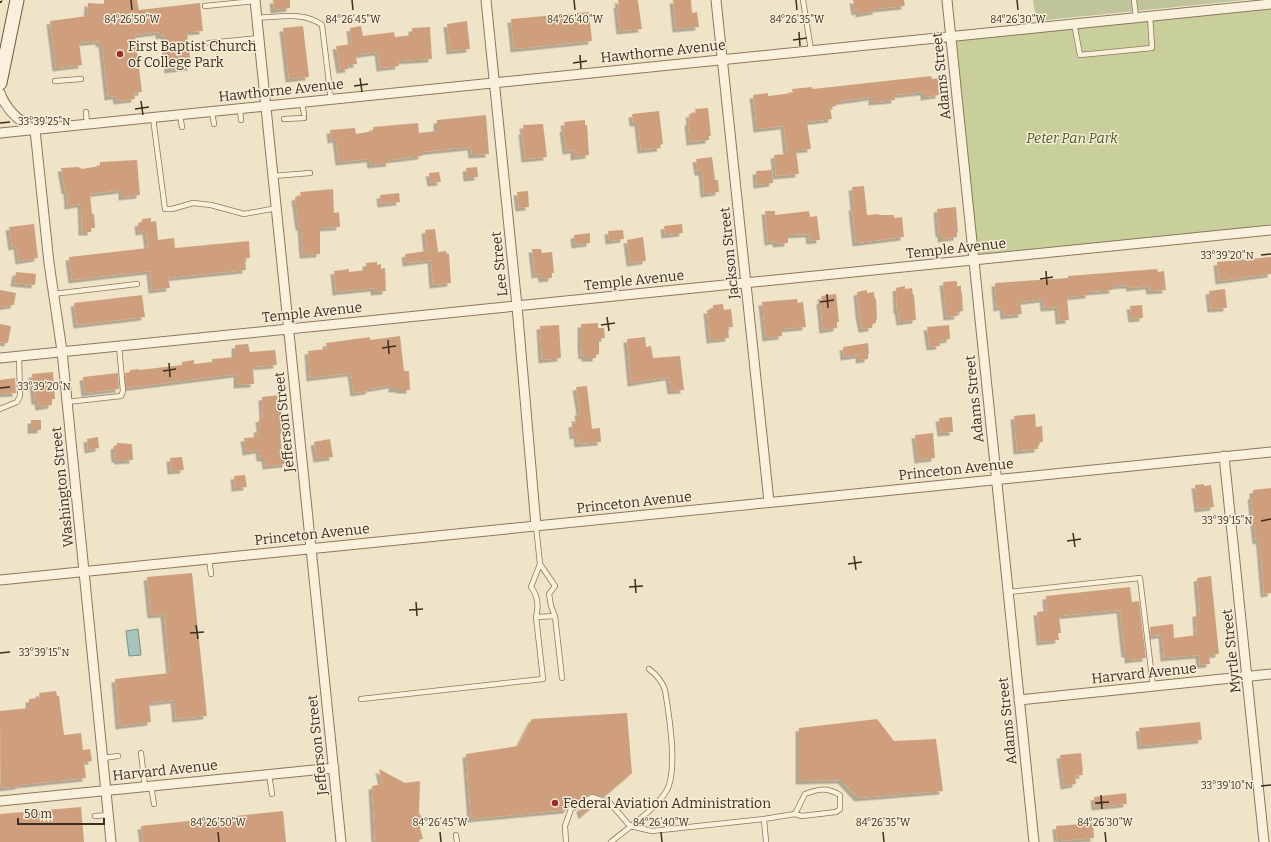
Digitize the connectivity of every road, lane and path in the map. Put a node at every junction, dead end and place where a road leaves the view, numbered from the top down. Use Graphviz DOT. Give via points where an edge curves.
graph roads {
  1 [pos="17,0"];
  2 [pos="486,0"];
  3 [pos="716,0"];
  4 [pos="803,0"];
  5 [pos="947,0"];
  6 [pos="1134,0"];
  7 [pos="255,1"];
  8 [pos="1271,4"];
  9 [pos="205,6"];
  10 [pos="1150,16"];
  11 [pos="1136,17"];
  12 [pos="257,18"];
  13 [pos="1074,24"];
  14 [pos="951,36"];
  15 [pos="259,38"];
  16 [pos="208,43"];
  17 [pos="811,50"];
  18 [pos="723,59"];
  19 [pos="82,79"];
  20 [pos="55,81"];
  21 [pos="0,83"];
  22 [pos="494,83"];
  23 [pos="0,93"];
  24 [pos="331,100"];
  25 [pos="302,102"];
  26 [pos="266,106"];
  27 [pos="240,109"];
  28 [pos="86,112"];
  29 [pos="212,112"];
  30 [pos="180,115"];
  31 [pos="153,118"];
  32 [pos="241,120"];
  33 [pos="284,120"];
  34 [pos="87,124"];
  35 [pos="214,124"];
  36 [pos="182,127"];
  37 [pos="35,130"];
  38 [pos="0,134"];
  39 [pos="310,173"];
  40 [pos="274,176"];
  41 [pos="277,208"];
  42 [pos="1271,230"];
  43 [pos="974,260"];
  44 [pos="746,283"];
  45 [pos="137,284"];
  46 [pos="53,294"];
  47 [pos="517,306"];
  48 [pos="289,329"];
  49 [pos="119,346"];
  50 [pos="62,351"];
  51 [pos="19,356"];
  52 [pos="0,358"];
  53 [pos="67,402"];
  54 [pos="0,409"];
  55 [pos="1271,452"];
  56 [pos="1224,456"];
  57 [pos="997,479"];
  58 [pos="768,502"];
  59 [pos="536,526"];
  60 [pos="311,548"];
  61 [pos="209,558"];
  62 [pos="540,564"];
  63 [pos="84,571"];
  64 [pos="211,574"];
  65 [pos="0,580"];
  66 [pos="1008,592"];
  67 [pos="555,616"];
  68 [pos="536,617"];
  69 [pos="649,669"];
  70 [pos="1271,674"];
  71 [pos="1248,677"];
  72 [pos="562,678"];
  73 [pos="1153,686"];
  74 [pos="361,699"];
  75 [pos="1019,700"];
  76 [pos="141,753"];
  77 [pos="118,756"];
  78 [pos="103,758"];
  79 [pos="334,768"];
  80 [pos="269,774"];
  81 [pos="148,786"];
  82 [pos="106,790"];
  83 [pos="272,794"];
  84 [pos="0,801"];
  85 [pos="154,804"];
  86 [pos="795,814"];
  87 [pos="108,815"];
  88 [pos="95,816"];
  89 [pos="764,819"];
  90 [pos="630,826"];
  91 [pos="456,835"];
  92 [pos="111,842"];
  93 [pos="341,842"];
  94 [pos="457,842"];
  95 [pos="566,842"];
  96 [pos="612,842"];
  97 [pos="766,842"];
  98 [pos="1034,842"];
  99 [pos="1264,842"];
  1 -- 21 [label="street" via="13,39"];
  2 -- 22 [label="street, Lee Street"];
  3 -- 18 [label="street, Jackson Street"];
  4 -- 17 [label="lane"];
  5 -- 14 [label="street, Adams Street"];
  6 -- 11 [label="lane"];
  7 -- 9 [label="lane"];
  7 -- 12 [label="street, Jefferson Street"];
  8 -- 10 [label="street, Hawthorne Avenue"];
  10 -- 11 [label="street, Hawthorne Avenue"];
  10 -- 13 [label="lane" via="1152,48 1080,54"];
  11 -- 13 [label="street, Hawthorne Avenue"];
  12 -- 15 [label="street, Jefferson Street"];
  12 -- 24 [label="lane" via="294,16 308,18 322,25"];
  13 -- 14 [label="street, Hawthorne Avenue"];
  14 -- 17 [label="street, Hawthorne Avenue"];
  14 -- 43 [label="street, Adams Street"];
  15 -- 16 [label="lane"];
  15 -- 26 [label="street, Jefferson Street"];
  17 -- 18 [label="street, Hawthorne Avenue"];
  18 -- 22 [label="street, Hawthorne Avenue"];
  18 -- 44 [label="street, Jackson Street"];
  19 -- 20 [label="lane"];
  22 -- 24 [label="street, Hawthorne Avenue"];
  22 -- 47 [label="street, Lee Street"];
  23 -- 37 [label="street" via="9,109"];
  24 -- 25 [label="street, Hawthorne Avenue"];
  25 -- 26 [label="street, Hawthorne Avenue"];
  25 -- 33 [label="lane" via="304,116"];
  26 -- 27 [label="street, Hawthorne Avenue"];
  26 -- 40 [label="street, Jefferson Street"];
  27 -- 29 [label="street, Hawthorne Avenue"];
  27 -- 32 [label="lane"];
  28 -- 34 [label="lane"];
  29 -- 30 [label="street, Hawthorne Avenue"];
  29 -- 35 [label="lane"];
  30 -- 31 [label="street, Hawthorne Avenue"];
  30 -- 36 [label="lane"];
  31 -- 34 [label="street, Hawthorne Avenue"];
  31 -- 41 [label="lane" via="165,209 193,203 244,214"];
  34 -- 37 [label="street, Hawthorne Avenue"];
  37 -- 38 [label="street, Hawthorne Avenue"];
  37 -- 46 [label="street, Washington Street"];
  39 -- 40 [label="lane"];
  40 -- 41 [label="street, Jefferson Street"];
  41 -- 48 [label="street, Jefferson Street"];
  42 -- 43 [label="street, Temple Avenue"];
  43 -- 44 [label="street, Temple Avenue"];
  43 -- 57 [label="street, Adams Street"];
  44 -- 47 [label="street, Temple Avenue"];
  44 -- 58 [label="street, Jackson Street"];
  45 -- 46 [label="lane"];
  46 -- 50 [label="street, Washington Street"];
  47 -- 48 [label="street, Temple Avenue"];
  47 -- 59 [label="street, Lee Street"];
  48 -- 49 [label="street, Temple Avenue"];
  48 -- 60 [label="street, Jefferson Street"];
  49 -- 50 [label="street, Temple Avenue"];
  49 -- 53 [label="lane" via="124,391 121,396"];
  50 -- 51 [label="street, Temple Avenue"];
  50 -- 53 [label="street, Washington Street"];
  51 -- 52 [label="street, Temple Avenue"];
  51 -- 54 [label="lane" via="20,396 17,402"];
  53 -- 63 [label="street, Washington Street"];
  55 -- 56 [label="street, Princeton Avenue"];
  56 -- 57 [label="street, Princeton Avenue"];
  56 -- 71 [label="street, Myrtle Street"];
  57 -- 58 [label="street, Princeton Avenue"];
  57 -- 66 [label="street, Adams Street"];
  58 -- 59 [label="street, Princeton Avenue"];
  59 -- 60 [label="street, Princeton Avenue"];
  59 -- 62 [label="lane"];
  60 -- 61 [label="street, Princeton Avenue"];
  60 -- 79 [label="street, Jefferson Street"];
  61 -- 63 [label="street, Princeton Avenue"];
  61 -- 64 [label="lane"];
  62 -- 67 [label="lane" via="555,586 549,594"];
  62 -- 68 [label="lane" via="531,587 537,594"];
  63 -- 65 [label="street, Princeton Avenue"];
  63 -- 78 [label="street, Washington Street"];
  66 -- 73 [label="lane" via="1140,578"];
  66 -- 75 [label="street, Adams Street"];
  67 -- 68 [label="lane"];
  67 -- 72 [label="lane"];
  68 -- 74 [label="lane" via="543,679"];
  69 -- 90 [label="lane" via="665,690 673,770 662,797"];
  70 -- 71 [label="street, Harvard Avenue"];
  71 -- 73 [label="street, Harvard Avenue"];
  71 -- 99 [label="street, Myrtle Street"];
  73 -- 75 [label="street, Harvard Avenue"];
  75 -- 98 [label="street, Adams Street"];
  76 -- 81 [label="lane"];
  77 -- 78 [label="lane"];
  78 -- 82 [label="street, Washington Street"];
  79 -- 80 [label="street, Harvard Avenue"];
  79 -- 93 [label="street, Jefferson Street"];
  80 -- 81 [label="street, Harvard Avenue"];
  80 -- 83 [label="lane"];
  81 -- 82 [label="street, Harvard Avenue"];
  81 -- 85 [label="lane"];
  82 -- 84 [label="street, Harvard Avenue"];
  82 -- 87 [label="street, Washington Street"];
  86 -- 86 [label="lane" via="802,816 836,812 840,809 840,795 831,790 817,790 805,794"];
  86 -- 89 [label="lane"];
  87 -- 88 [label="lane"];
  87 -- 92 [label="street, Washington Street"];
  89 -- 90 [label="lane" via="652,831"];
  89 -- 97 [label="lane"];
  90 -- 95 [label="lane" via="610,803 592,796 571,809 564,826"];
  90 -- 96 [label="lane"];
  91 -- 94 [label="lane"];
}
